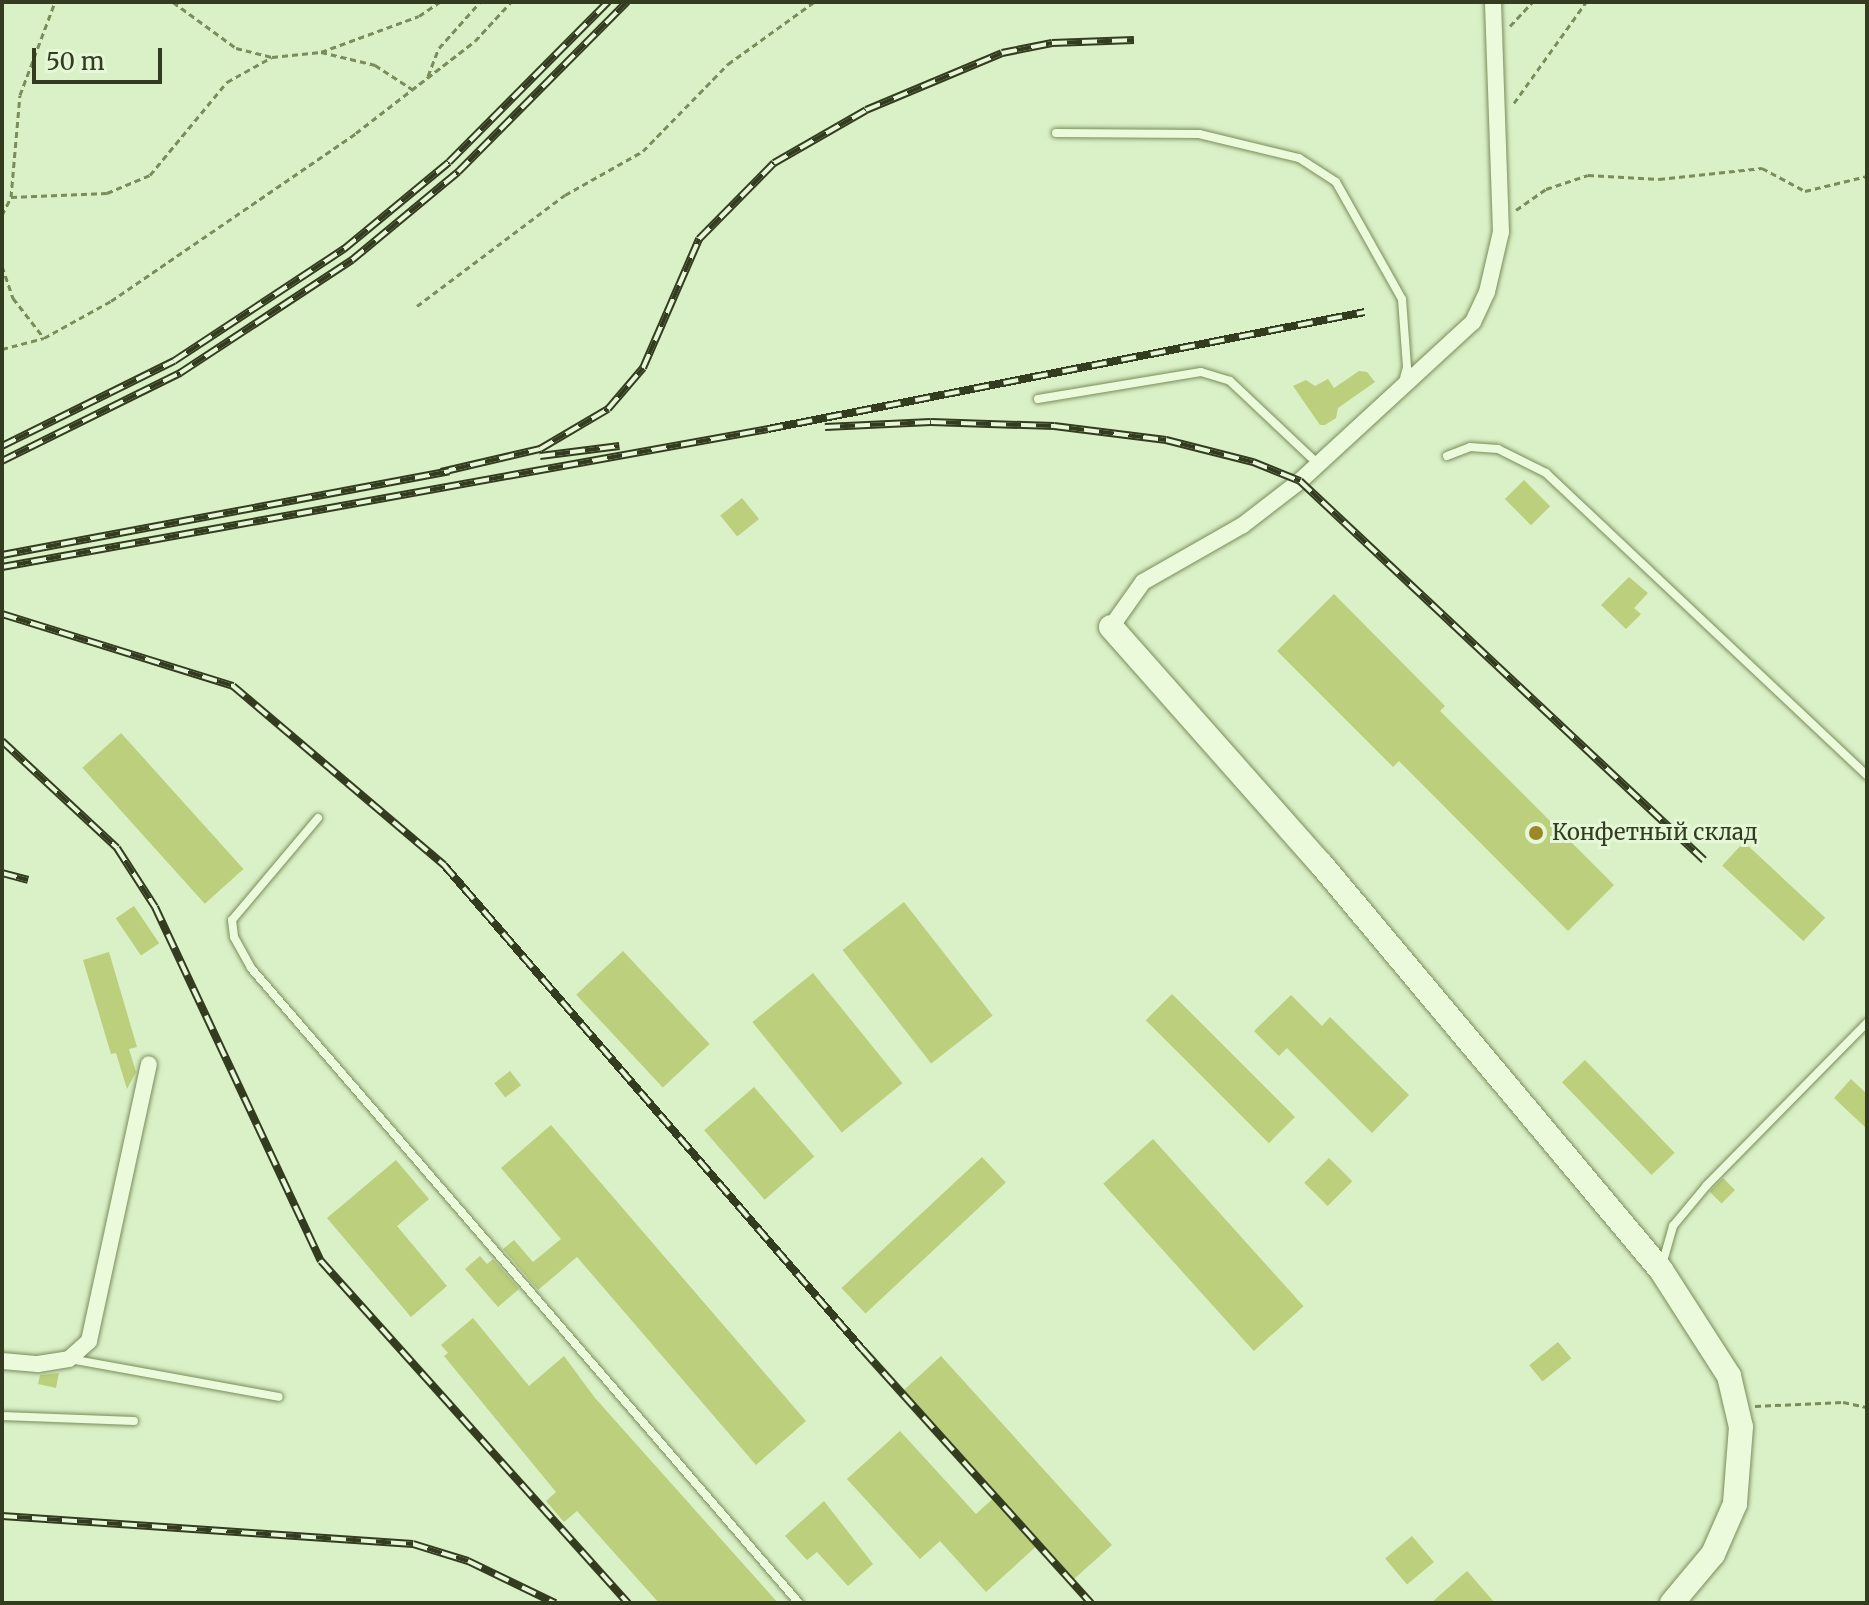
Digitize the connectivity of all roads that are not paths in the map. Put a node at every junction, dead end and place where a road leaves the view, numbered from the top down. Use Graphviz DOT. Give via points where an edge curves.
graph roads {
  1 [pos="1493,2"];
  2 [pos="1056,133"];
  3 [pos="1399,394"];
  4 [pos="1038,399"];
  5 [pos="1447,456"];
  6 [pos="1318,464"];
  7 [pos="1111,627"];
  8 [pos="1867,775"];
  9 [pos="318,818"];
  10 [pos="1867,1023"];
  11 [pos="149,1064"];
  12 [pos="1661,1270"];
  13 [pos="69,1359"];
  14 [pos="2,1361"];
  15 [pos="279,1397"];
  16 [pos="2,1416"];
  17 [pos="134,1421"];
  18 [pos="799,1603"];
  19 [pos="1672,1603"];
  1 -- 3 [label="street" via="1501,232 1487,292 1473,322"];
  2 -- 3 [label="lane" via="1199,134 1299,158 1336,182 1402,299 1407,367"];
  3 -- 6 [label="street"];
  4 -- 6 [label="lane" via="1201,372 1230,381"];
  5 -- 8 [label="lane" via="1470,447 1498,449 1546,473"];
  6 -- 7 [label="street" via="1243,525 1152,576 1132,594"];
  7 -- 12 [label="street" via="1321,864"];
  9 -- 18 [label="lane" via="232,920 234,937 251,968"];
  10 -- 12 [label="lane" via="1707,1185 1673,1226"];
  11 -- 13 [label="street" via="89,1341"];
  12 -- 19 [label="street" via="1729,1376 1741,1427 1735,1504 1713,1554"];
  13 -- 14 [label="street" via="38,1364"];
  13 -- 15 [label="lane"];
  16 -- 17 [label="lane"];
}
